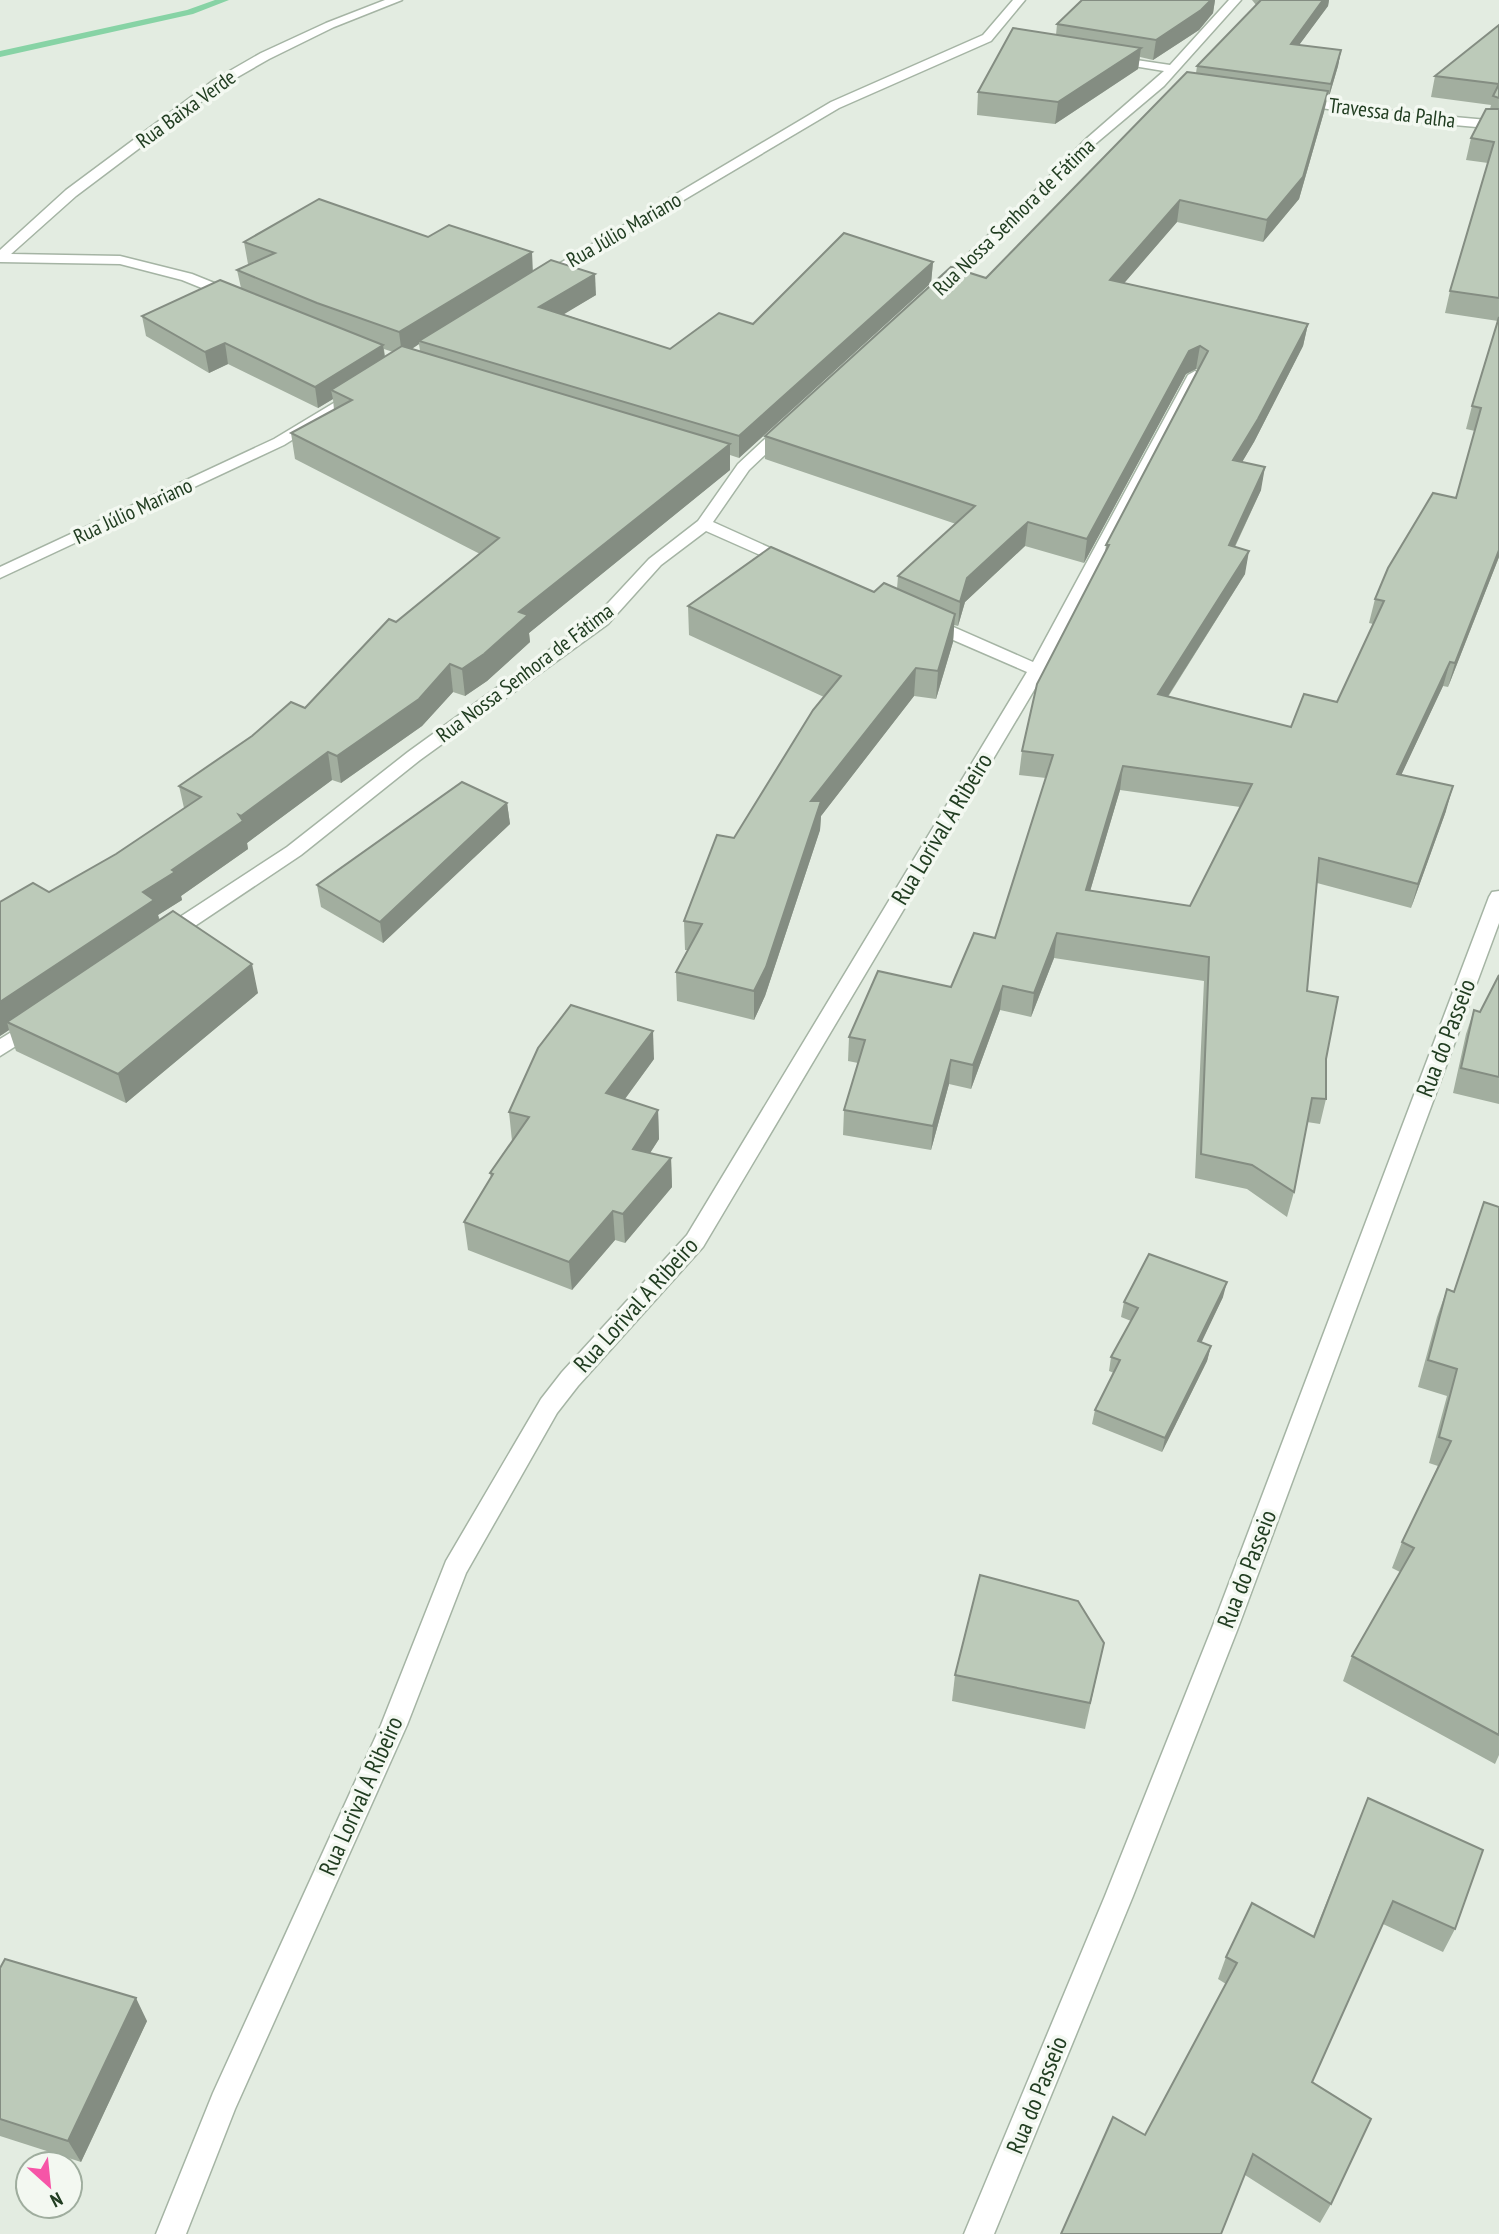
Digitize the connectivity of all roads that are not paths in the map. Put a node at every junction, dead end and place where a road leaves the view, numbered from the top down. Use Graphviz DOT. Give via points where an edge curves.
graph roads {
  1 [pos="396,0"];
  2 [pos="1020,0"];
  3 [pos="1235,0"];
  4 [pos="1106,58"];
  5 [pos="1169,79"];
  6 [pos="1285,99"];
  7 [pos="1499,125"];
  8 [pos="0,257"];
  9 [pos="533,283"];
  10 [pos="930,296"];
  11 [pos="246,302"];
  12 [pos="1195,375"];
  13 [pos="370,386"];
  14 [pos="802,413"];
  15 [pos="704,524"];
  16 [pos="806,569"];
  17 [pos="0,573"];
  18 [pos="909,614"];
  19 [pos="1037,670"];
  20 [pos="1499,897"];
  21 [pos="152,946"];
  22 [pos="51,1014"];
  23 [pos="0,1049"];
  24 [pos="171,2234"];
  25 [pos="979,2234"];
  1 -- 8 [label="street, Rua Baixa Verde" via="297,40 218,83 60,202"];
  2 -- 9 [label="street, Rua Júlio Mariano" via="994,39 835,105"];
  3 -- 5 [label="street, Rua Nossa Senhora de Fátima"];
  4 -- 5 [label="street"];
  5 -- 10 [label="street, Rua Nossa Senhora de Fátima" via="1090,142"];
  6 -- 7 [label="street, Travessa da Palha"];
  8 -- 11 [label="street" via="120,260 187,277"];
  12 -- 19 [label="street, Rua Lorival A Ribeiro"];
  13 -- 17 [label="street, Rua Júlio Mariano" via="279,443"];
  14 -- 15 [label="street, Rua Nossa Senhora de Fátima" via="736,465"];
  15 -- 16 [label="street"];
  15 -- 21 [label="street, Rua Nossa Senhora de Fátima" via="655,562 602,620 414,756 295,851"];
  18 -- 19 [label="street"];
  19 -- 24 [label="street, Rua Lorival A Ribeiro" via="695,1241 549,1406 455,1569 394,1725 223,2103"];
  20 -- 25 [label="street, Rua do Passeio" via="1220,1640"];
  22 -- 23 [label="street"];
}
